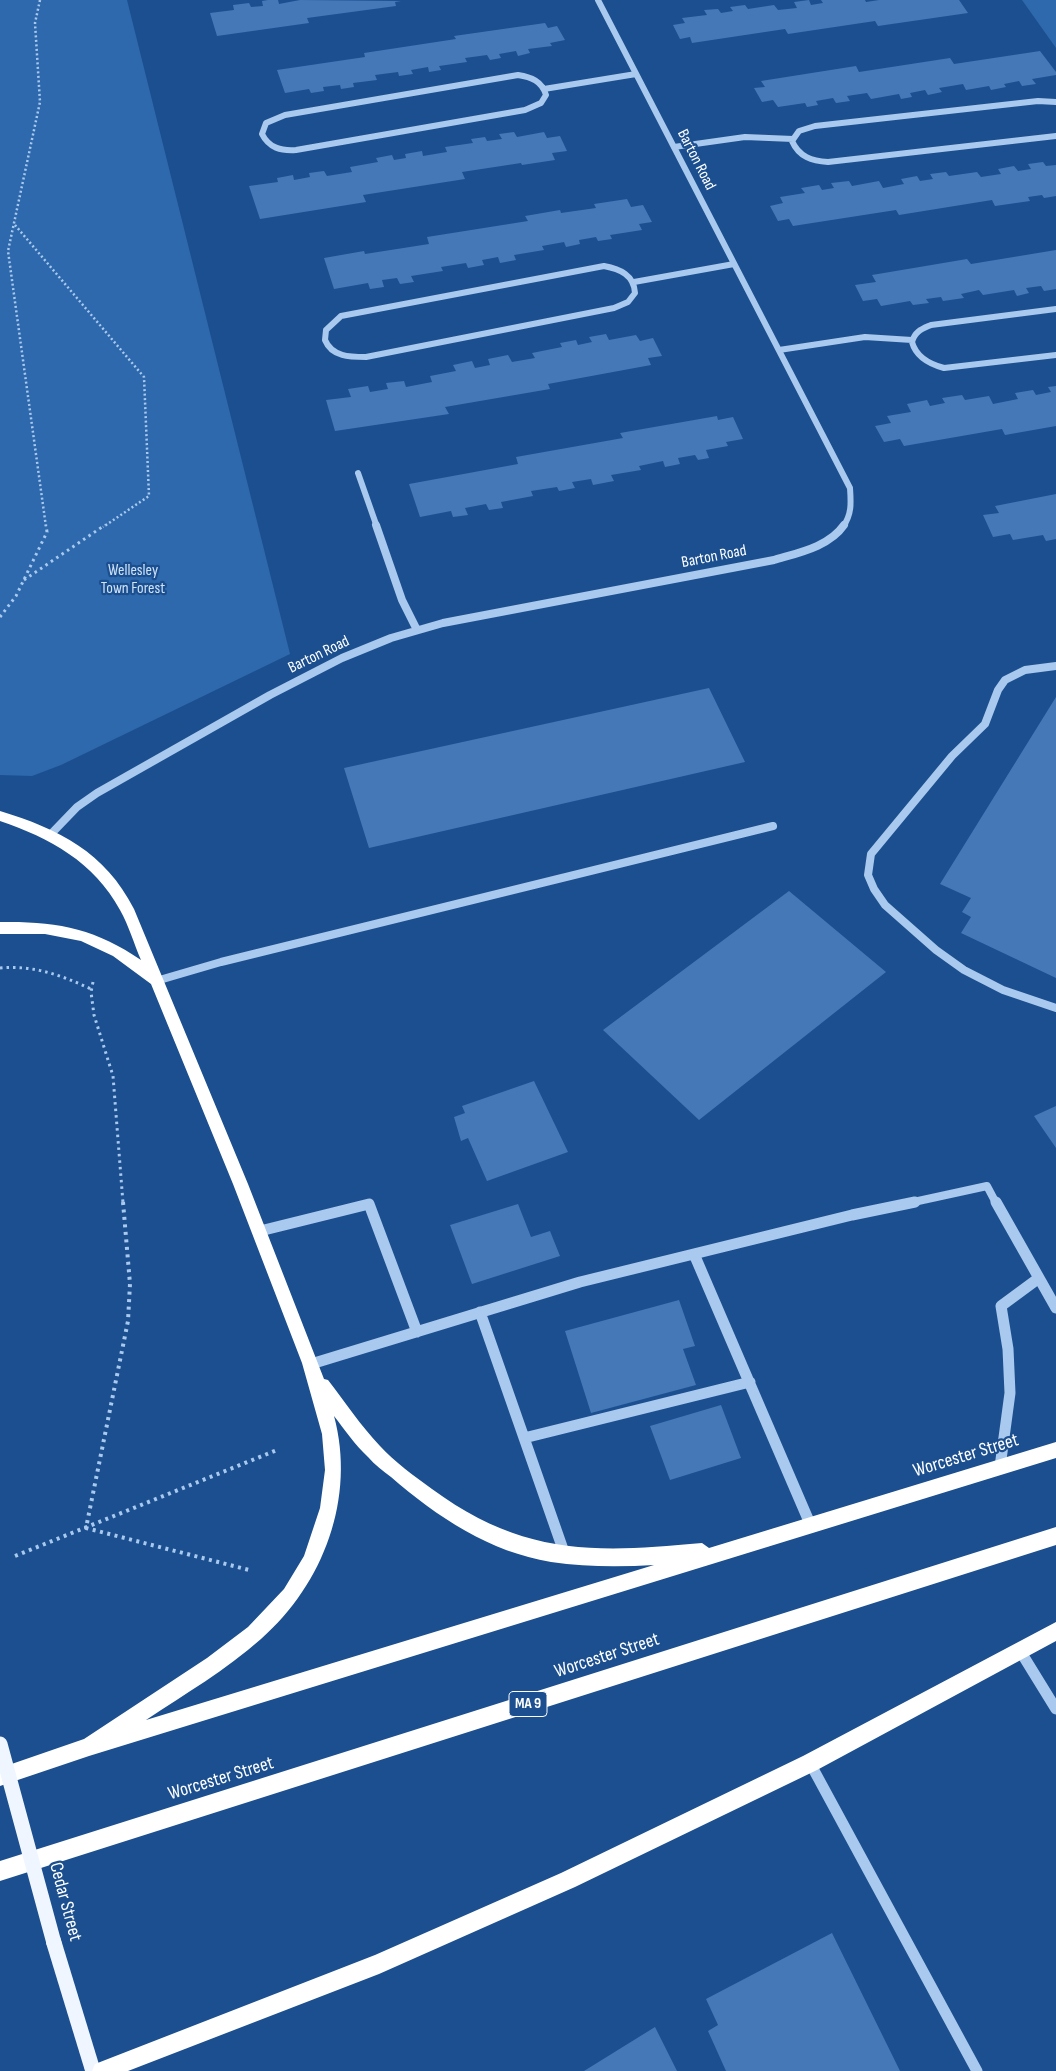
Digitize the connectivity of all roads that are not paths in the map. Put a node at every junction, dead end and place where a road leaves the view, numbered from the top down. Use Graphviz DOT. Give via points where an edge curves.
graph roads {
  1 [pos="598,0"];
  2 [pos="636,74"];
  3 [pos="544,89"];
  4 [pos="1056,102"];
  5 [pos="1056,136"];
  6 [pos="793,139"];
  7 [pos="674,148"];
  8 [pos="734,264"];
  9 [pos="634,282"];
  10 [pos="1056,309"];
  11 [pos="912,340"];
  12 [pos="779,350"];
  13 [pos="1056,355"];
  14 [pos="358,474"];
  15 [pos="417,630"];
  16 [pos="1056,666"];
  17 [pos="0,816"];
  18 [pos="773,826"];
  19 [pos="51,834"];
  20 [pos="0,928"];
  21 [pos="156,981"];
  22 [pos="1056,1008"];
  23 [pos="260,1231"];
  24 [pos="694,1254"];
  25 [pos="1039,1278"];
  26 [pos="1056,1308"];
  27 [pos="480,1312"];
  28 [pos="417,1332"];
  29 [pos="311,1364"];
  30 [pos="318,1381"];
  31 [pos="750,1382"];
  32 [pos="524,1438"];
  33 [pos="1056,1450"];
  34 [pos="1000,1467"];
  35 [pos="811,1526"];
  36 [pos="1056,1536"];
  37 [pos="732,1550"];
  38 [pos="565,1555"];
  39 [pos="1056,1631"];
  40 [pos="1019,1649"];
  41 [pos="1056,1709"];
  42 [pos="0,1744"];
  43 [pos="89,1747"];
  44 [pos="810,1763"];
  45 [pos="0,1777"];
  46 [pos="0,1871"];
  47 [pos="93,2071"];
  48 [pos="102,2071"];
  49 [pos="977,2071"];
  1 -- 2 [label="lane, Barton Road"];
  2 -- 3 [label="lane"];
  2 -- 7 [label="lane, Barton Road"];
  3 -- 3 [label="lane" via="533,78 507,76 285,115 266,123 261,132 273,147 299,150 529,109 544,99"];
  4 -- 6 [label="lane" via="1038,101 811,126 799,131"];
  5 -- 6 [label="lane" via="828,162 800,154"];
  6 -- 7 [label="lane" via="745,137"];
  7 -- 8 [label="lane, Barton Road"];
  8 -- 9 [label="lane"];
  8 -- 12 [label="lane, Barton Road"];
  9 -- 9 [label="lane" via="616,268 592,267 341,316 327,327 325,340 337,354 366,356 618,307 632,298 636,290"];
  10 -- 11 [label="lane" via="932,324 921,328"];
  11 -- 12 [label="lane" via="865,337"];
  11 -- 13 [label="lane" via="918,356 944,368"];
  12 -- 15 [label="lane, Barton Road" via="850,488 851,512 838,534 812,549 774,560"];
  14 -- 15 [label="lane" via="402,600"];
  15 -- 19 [label="lane, Barton Road" via="342,658 236,713 90,797"];
  16 -- 22 [label="lane" via="1025,670 1005,680 984,724 952,756 871,854 868,875 885,905 964,970 1003,990"];
  17 -- 19 [label="highway"];
  18 -- 21 [label="lane" via="221,962"];
  19 -- 21 [label="highway" via="78,850 114,887 127,909"];
  20 -- 21 [label="highway" via="56,928 94,939 122,954"];
  21 -- 23 [label="highway"];
  23 -- 28 [label="lane" via="368,1204"];
  23 -- 29 [label="highway"];
  24 -- 25 [label="lane" via="987,1186"];
  24 -- 27 [label="lane" via="580,1282"];
  24 -- 31 [label="lane"];
  25 -- 26 [label="lane"];
  25 -- 34 [label="lane" via="1001,1306 1008,1349 1010,1393"];
  27 -- 28 [label="lane"];
  27 -- 32 [label="lane"];
  28 -- 29 [label="lane"];
  29 -- 30 [label="highway"];
  30 -- 38 [label="highway" via="375,1453 433,1502 508,1542"];
  30 -- 43 [label="highway" via="333,1449 333,1481 329,1511 312,1560 275,1613 255,1633 229,1654"];
  31 -- 32 [label="lane"];
  31 -- 35 [label="lane"];
  32 -- 38 [label="lane"];
  33 -- 34 [label="highway, Worcester Street"];
  34 -- 35 [label="highway, Worcester Street"];
  35 -- 37 [label="highway, Worcester Street"];
  36 -- 46 [label="highway, Worcester Street / MA 9"];
  37 -- 38 [label="highway" via="596,1558"];
  37 -- 43 [label="highway, Worcester Street"];
  39 -- 40 [label="highway"];
  40 -- 41 [label="lane"];
  40 -- 44 [label="highway"];
  42 -- 47 [label="main road, Cedar Street, bridge"];
  43 -- 45 [label="highway, Worcester Street"];
  44 -- 48 [label="highway" via="594,1868 441,1937 276,2005"];
  44 -- 49 [label="lane"];
}
